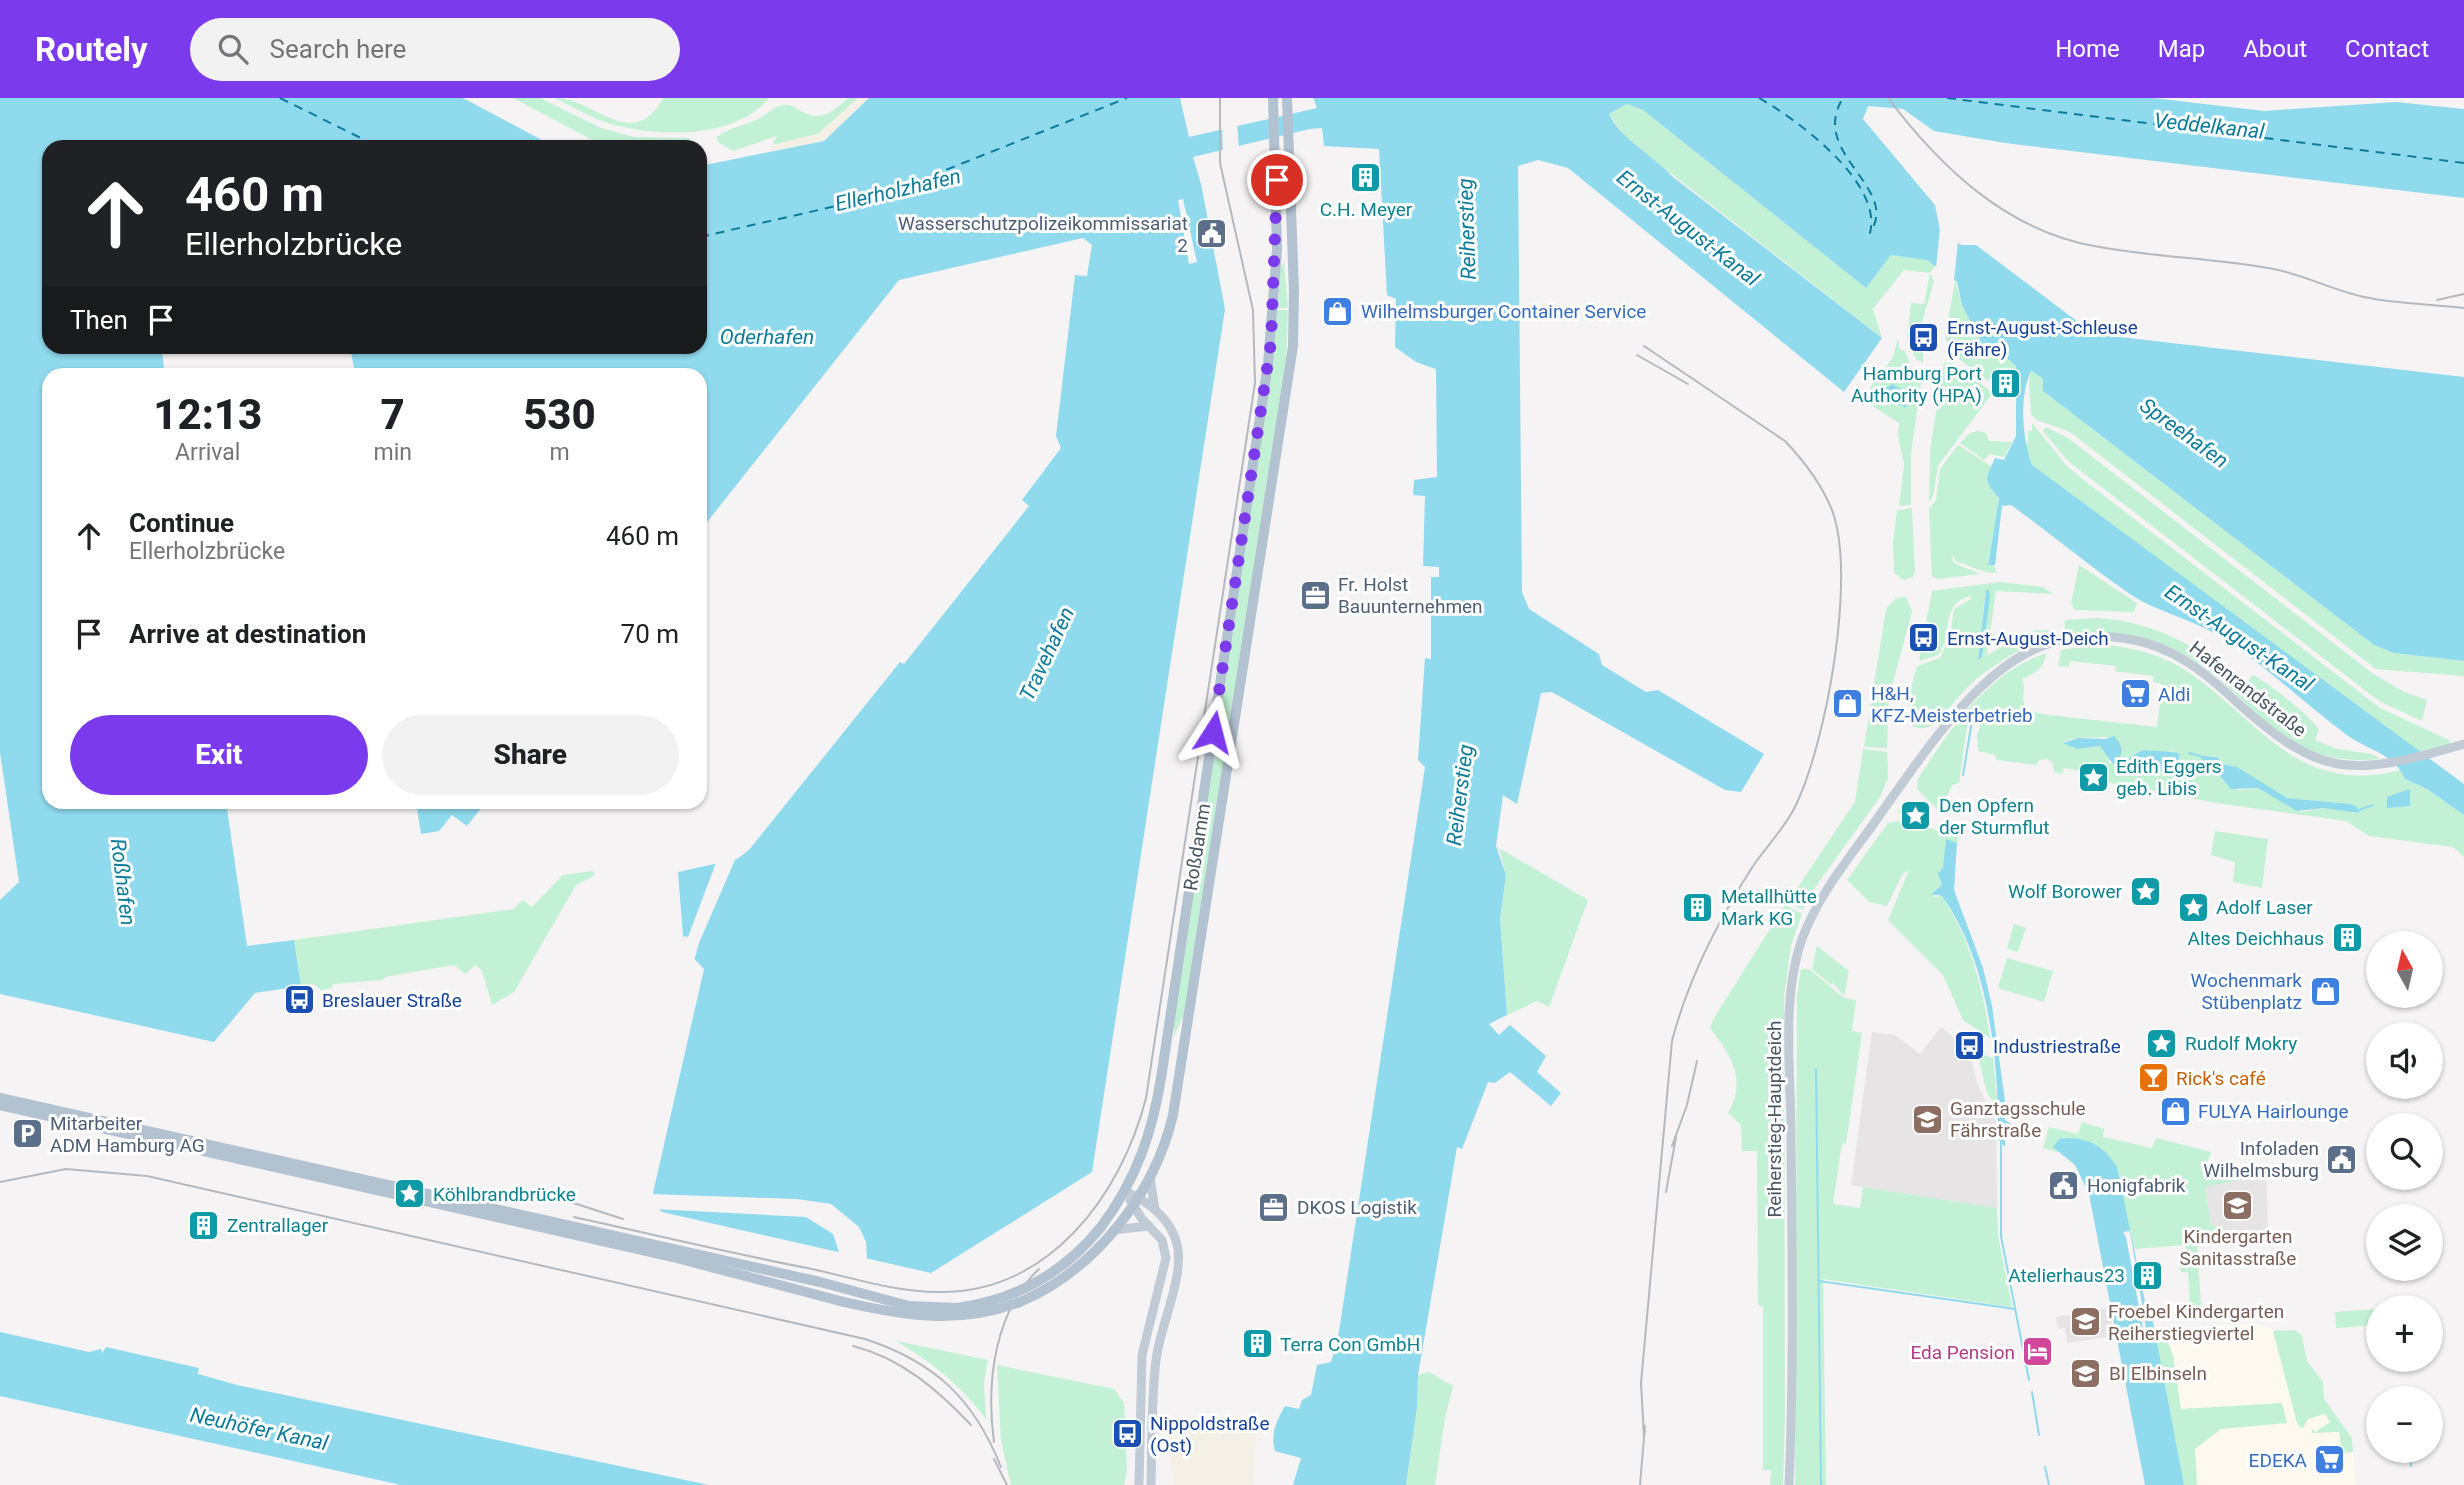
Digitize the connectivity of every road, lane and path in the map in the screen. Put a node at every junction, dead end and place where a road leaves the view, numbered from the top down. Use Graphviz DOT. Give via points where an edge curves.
graph roads {
  1 [pos="1273,98"];
  2 [pos="1287,98"];
  3 [pos="2464,744"];
  4 [pos="1902,785"];
  5 [pos="0,1097"];
  6 [pos="0,1105"];
  7 [pos="1150,1177"];
  8 [pos="1126,1192"];
  9 [pos="1136,1201"];
  10 [pos="1155,1210"];
  11 [pos="1149,1226"];
  12 [pos="1113,1230"];
  13 [pos="1139,1485"];
  14 [pos="1151,1485"];
  15 [pos="1789,1485"];
  1 -- 8 [label="main road, Roßdamm" via="1277,250 1258,439 1162,1072 1147,1142"];
  2 -- 7 [label="main road, Roßdamm" via="1293,346 1180,1074 1170,1128"];
  3 -- 4 [label="main road, Hafenrandstraße" via="2387,765 2335,764 2291,747 2199,669 2162,649 2118,637 2068,639 2009,662 1982,683"];
  4 -- 15 [label="main road, Reiherstieg-Hauptdeich" via="1818,903 1794,975 1790,1011 1793,1341"];
  5 -- 8 [label="main road, bridge" via="921,1308 985,1303 1037,1282 1082,1248"];
  6 -- 12 [label="main road, bridge" via="660,1254 915,1317 961,1317 1020,1303 1072,1273"];
  7 -- 9 [label="main road"];
  7 -- 10 [label="main road"];
  8 -- 9 [label="main road"];
  9 -- 10 [label="main road"];
  9 -- 11 [label="main road"];
  9 -- 12 [label="main road"];
  10 -- 14 [label="main road" via="1176,1239 1178,1267 1156,1359"];
  11 -- 12 [label="main road"];
  11 -- 13 [label="main road" via="1166,1252 1142,1355"];
}
